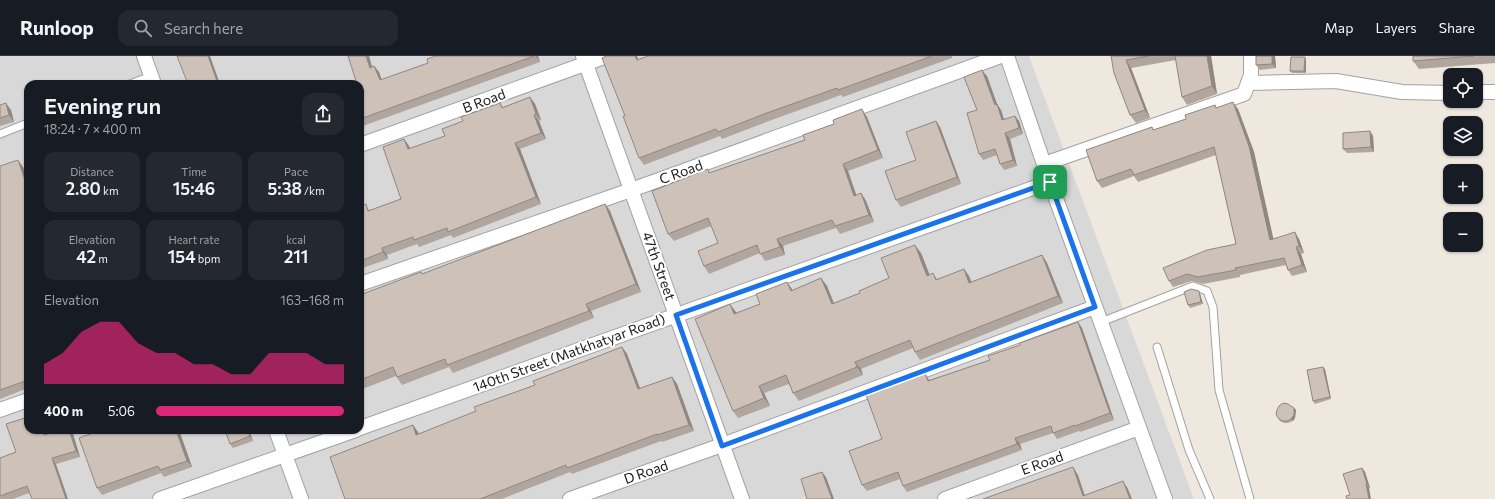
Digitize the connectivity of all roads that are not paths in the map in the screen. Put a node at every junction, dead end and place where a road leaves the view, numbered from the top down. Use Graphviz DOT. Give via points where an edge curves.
graph roads {
  1 [pos="144,56"];
  2 [pos="607,56"];
  3 [pos="1001,56"];
  4 [pos="1007,56"];
  5 [pos="1251,56"];
  6 [pos="584,60"];
  7 [pos="152,80"];
  8 [pos="1248,83"];
  9 [pos="1483,92"];
  10 [pos="1495,92"];
  11 [pos="1443,93"];
  12 [pos="24,125"];
  13 [pos="0,134"];
  14 [pos="364,143"];
  15 [pos="1044,164"];
  16 [pos="1050,182"];
  17 [pos="631,190"];
  18 [pos="364,283"];
  19 [pos="1095,307"];
  20 [pos="676,315"];
  21 [pos="1101,322"];
  22 [pos="1157,347"];
  23 [pos="24,401"];
  24 [pos="0,410"];
  25 [pos="364,427"];
  26 [pos="1140,428"];
  27 [pos="277,434"];
  28 [pos="345,434"];
  29 [pos="722,446"];
  30 [pos="285,455"];
  31 [pos="160,499"];
  32 [pos="301,499"];
  33 [pos="570,499"];
  34 [pos="742,499"];
  35 [pos="945,499"];
  36 [pos="1166,499"];
  37 [pos="1210,499"];
  38 [pos="1250,499"];
  1 -- 7 [label="street"];
  2 -- 6 [label="street, B Road"];
  3 -- 17 [label="street, C Road"];
  4 -- 15 [label="street"];
  5 -- 8 [label="street" via="1251,75"];
  6 -- 14 [label="street, B Road"];
  6 -- 17 [label="street, 47th Street"];
  8 -- 11 [label="street" via="1336,81 1402,92"];
  8 -- 15 [label="street" via="1244,94"];
  9 -- 10 [label="street"];
  12 -- 13 [label="lane"];
  15 -- 16 [label="street"];
  16 -- 19 [label="street"];
  16 -- 20 [label="street, 140th Street (Matkhatyar Road)"];
  17 -- 18 [label="street, C Road"];
  17 -- 20 [label="street, 47th Street"];
  19 -- 21 [label="street"];
  19 -- 29 [label="street, D Road"];
  20 -- 25 [label="street, 140th Street (Matkhatyar Road)"];
  20 -- 29 [label="street, 47th Street"];
  21 -- 26 [label="street"];
  21 -- 38 [label="lane" via="1193,286 1207,290 1213,306 1219,390"];
  22 -- 37 [label="lane" via="1189,450"];
  23 -- 24 [label="street"];
  26 -- 35 [label="street, E Road"];
  26 -- 36 [label="street"];
  27 -- 30 [label="street"];
  28 -- 30 [label="street"];
  29 -- 33 [label="street, D Road"];
  29 -- 34 [label="street, 47th Street"];
  30 -- 31 [label="street"];
  30 -- 32 [label="street"];
}
